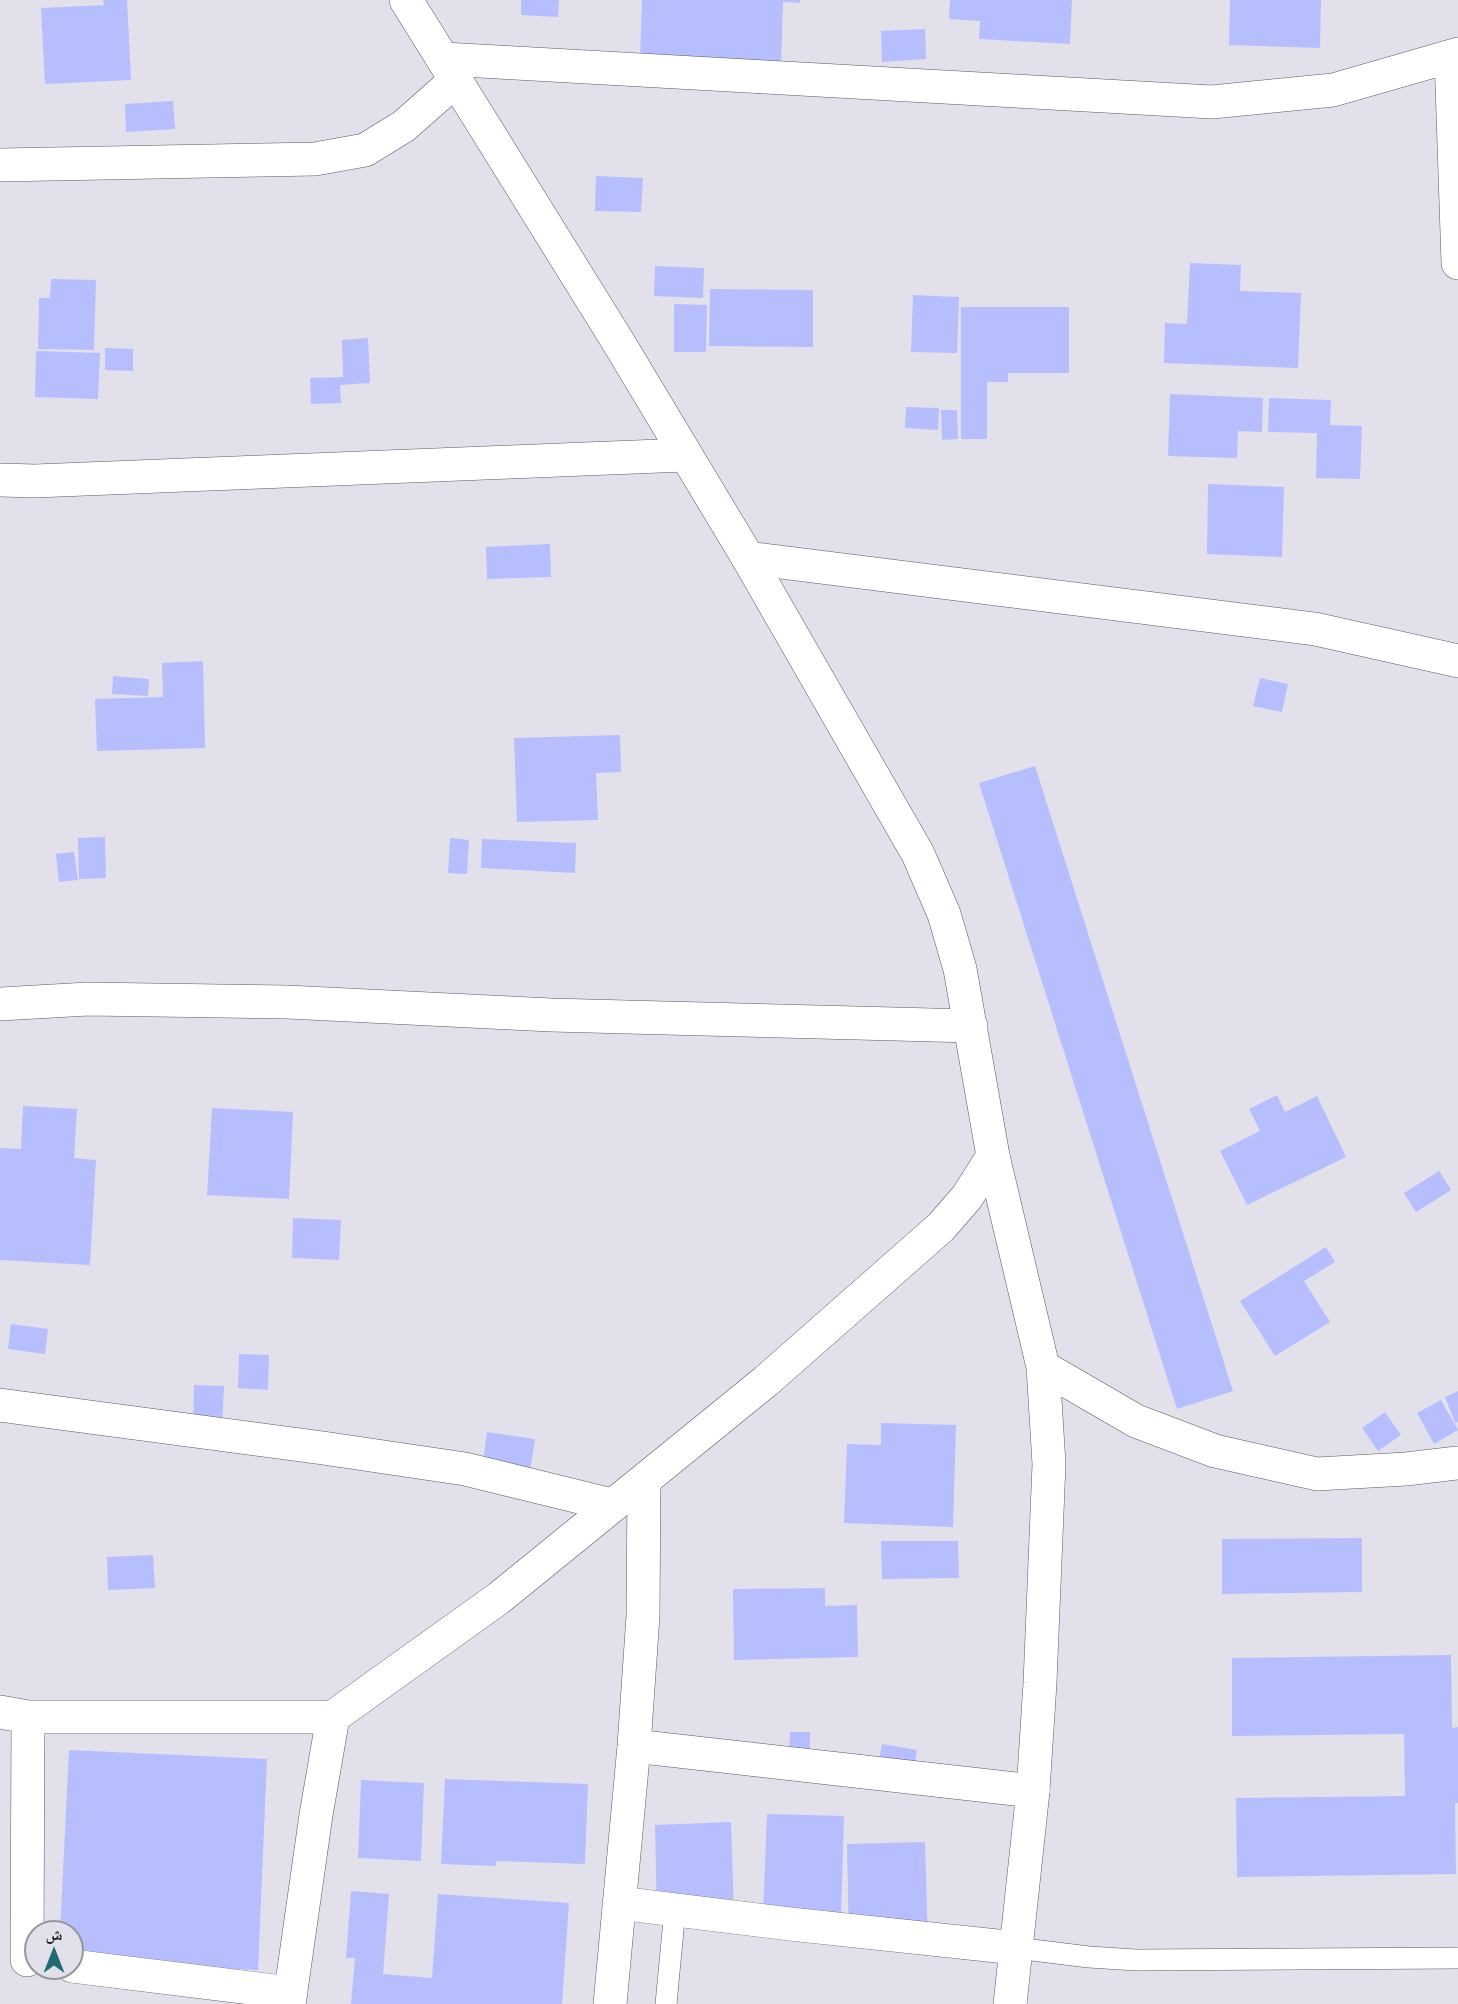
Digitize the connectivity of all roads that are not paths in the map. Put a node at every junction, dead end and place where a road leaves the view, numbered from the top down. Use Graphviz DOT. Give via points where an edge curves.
graph roads {
  1 [pos="406,0"];
  2 [pos="1455,55"];
  3 [pos="450,70"];
  4 [pos="0,165"];
  5 [pos="1458,264"];
  6 [pos="685,455"];
  7 [pos="0,480"];
  8 [pos="748,558"];
  9 [pos="1458,661"];
  10 [pos="0,1004"];
  11 [pos="971,1026"];
  12 [pos="993,1156"];
  13 [pos="1043,1367"];
  14 [pos="0,1405"];
  15 [pos="1458,1462"];
  16 [pos="644,1481"];
  17 [pos="612,1505"];
  18 [pos="14,1714"];
  19 [pos="333,1717"];
  20 [pos="634,1746"];
  21 [pos="1033,1791"];
  22 [pos="619,1903"];
  23 [pos="675,1909"];
  24 [pos="1016,1948"];
  25 [pos="1458,1958"];
  26 [pos="21,1960"];
  27 [pos="84,1968"];
  28 [pos="290,1998"];
  29 [pos="610,2004"];
  30 [pos="666,2004"];
  31 [pos="1010,2004"];
  1 -- 3 [label="street"];
  2 -- 3 [label="street" via="1333,90 1212,102"];
  2 -- 5 [label="street"];
  3 -- 4 [label="street" via="404,126 365,150 315,159"];
  3 -- 6 [label="street"];
  6 -- 7 [label="street"];
  6 -- 8 [label="street"];
  8 -- 9 [label="street" via="1316,629"];
  8 -- 11 [label="street" via="918,854 944,914"];
  10 -- 11 [label="street" via="88,999 287,1002 562,1015"];
  11 -- 12 [label="street"];
  12 -- 13 [label="street"];
  12 -- 16 [label="street" via="967,1197 941,1227 766,1381"];
  13 -- 15 [label="street" via="1136,1421 1215,1451 1317,1474"];
  13 -- 21 [label="street" via="1048,1511"];
  14 -- 17 [label="street" via="465,1469"];
  16 -- 17 [label="street"];
  16 -- 20 [label="street" via="643,1617"];
  17 -- 19 [label="street" via="499,1598"];
  18 -- 19 [label="street"];
  18 -- 26 [label="street"];
  19 -- 28 [label="street"];
  20 -- 21 [label="street"];
  20 -- 22 [label="street"];
  21 -- 24 [label="street"];
  22 -- 23 [label="street"];
  22 -- 29 [label="street"];
  23 -- 24 [label="street"];
  23 -- 30 [label="lane"];
  24 -- 25 [label="lane" via="1136,1960"];
  24 -- 31 [label="street"];
  27 -- 28 [label="street"];
}
